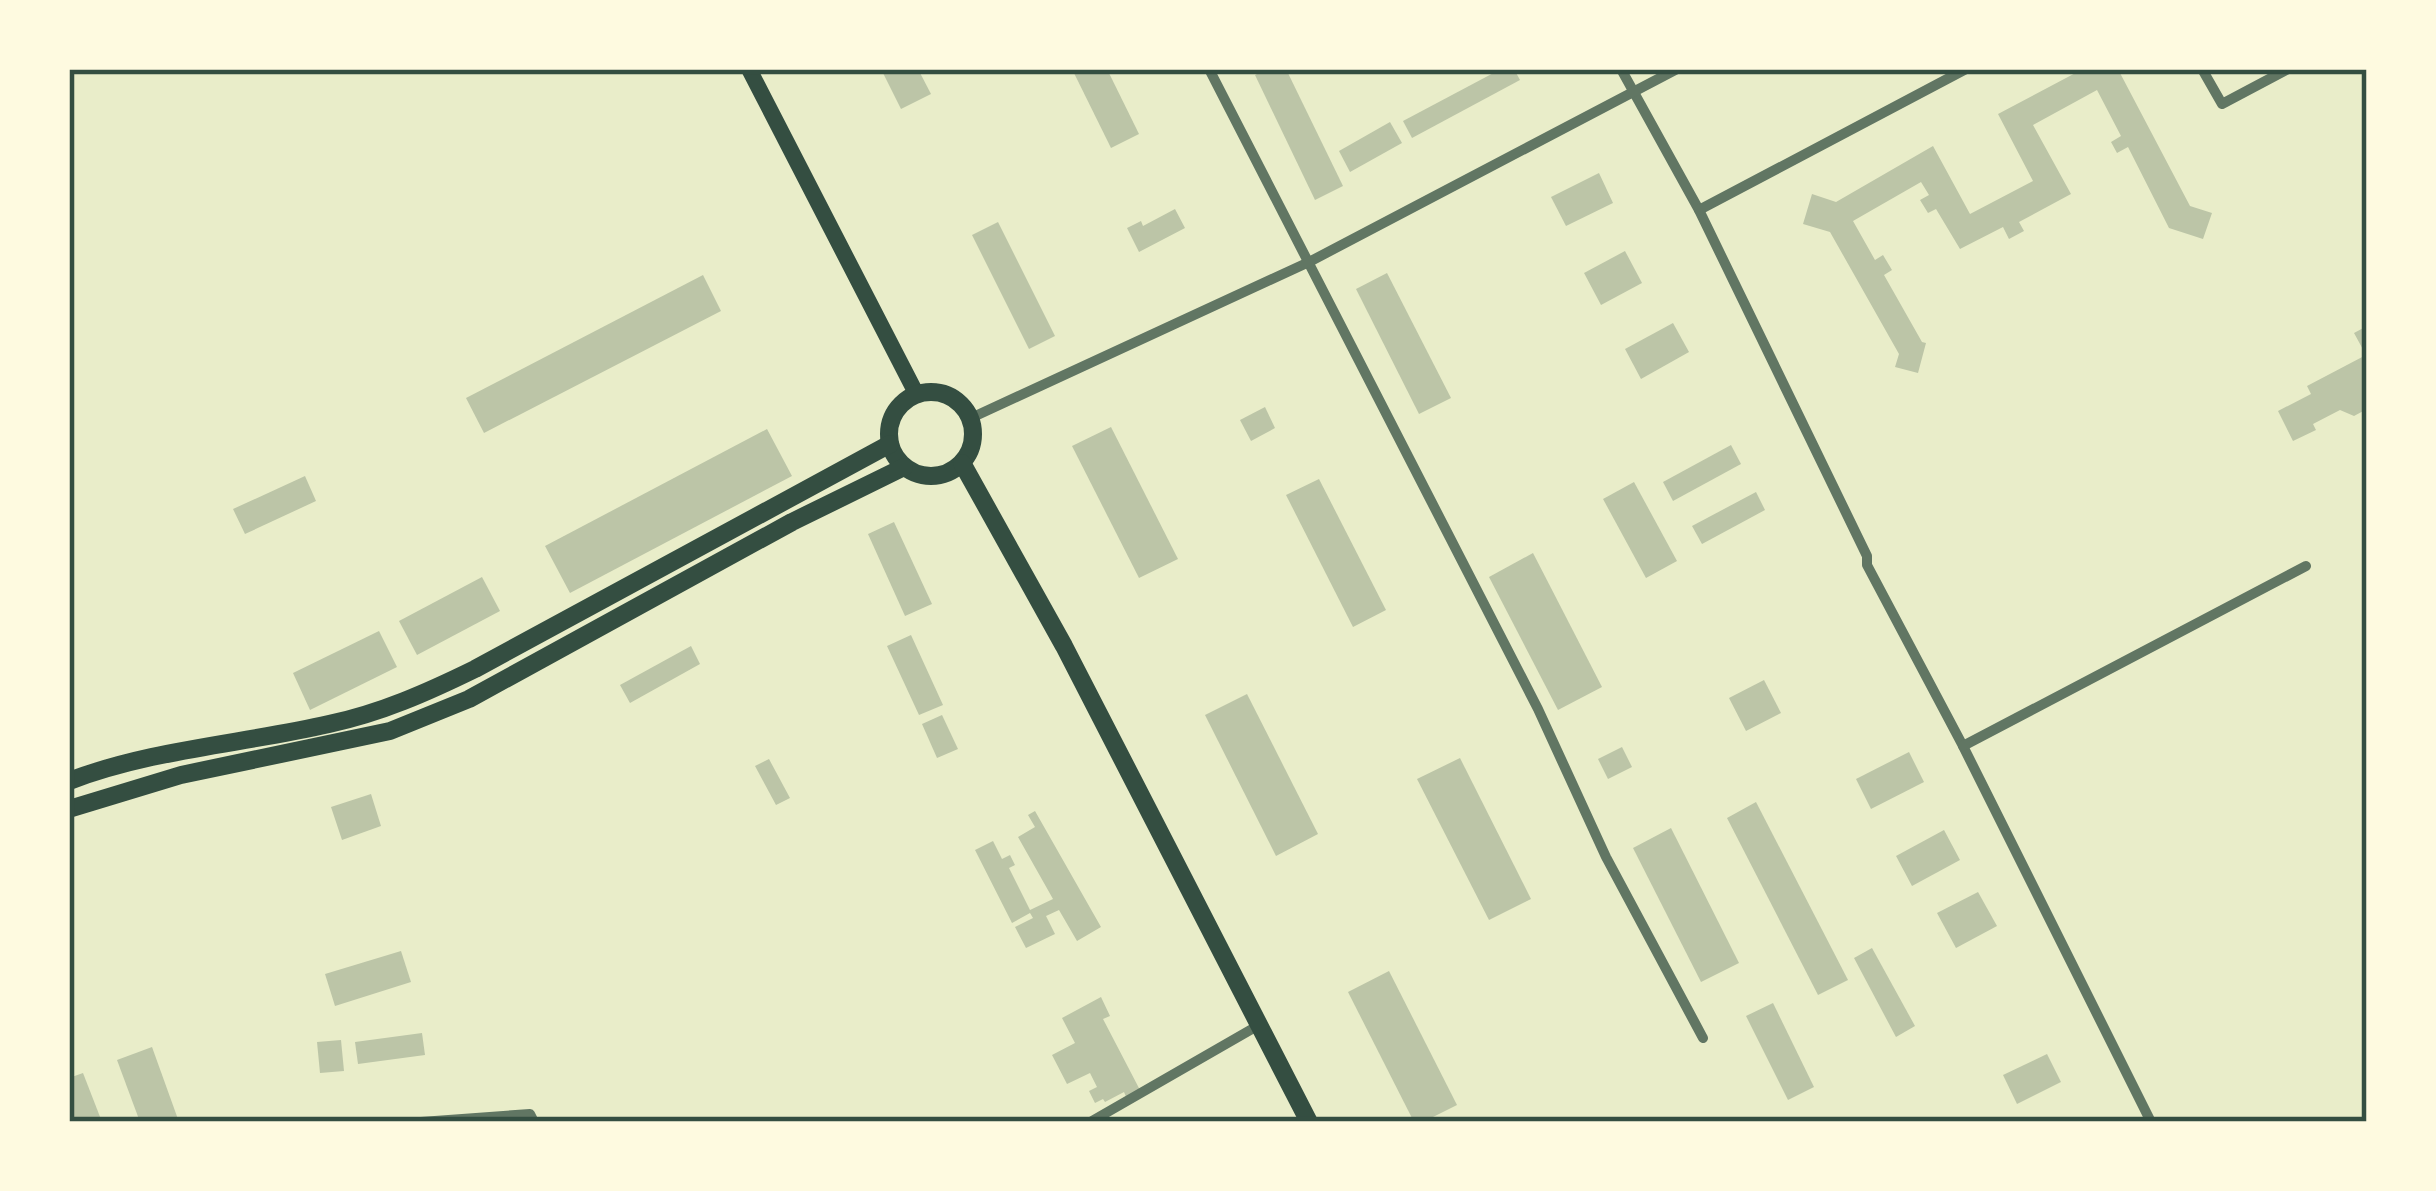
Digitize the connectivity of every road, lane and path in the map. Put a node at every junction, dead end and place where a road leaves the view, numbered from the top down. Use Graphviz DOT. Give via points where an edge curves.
graph roads {
  1 [pos="749,69"];
  2 [pos="1209,69"];
  3 [pos="1621,69"];
  4 [pos="1677,69"];
  5 [pos="1966,69"];
  6 [pos="2202,69"];
  7 [pos="2288,69"];
  8 [pos="1633,93"];
  9 [pos="1699,210"];
  10 [pos="1310,262"];
  11 [pos="917,395"];
  12 [pos="971,418"];
  13 [pos="890,444"];
  14 [pos="962,463"];
  15 [pos="904,467"];
  16 [pos="2306,566"];
  17 [pos="1964,746"];
  18 [pos="69,781"];
  19 [pos="69,809"];
  20 [pos="1258,1025"];
  21 [pos="1702,1038"];
  22 [pos="1093,1121"];
  23 [pos="1310,1121"];
  24 [pos="421,1122"];
  25 [pos="534,1122"];
  26 [pos="2151,1122"];
  1 -- 11 [label="main road"];
  2 -- 10 [label="street"];
  3 -- 8 [label="street"];
  4 -- 8 [label="street"];
  5 -- 9 [label="street"];
  6 -- 7 [label="street" via="2222,104"];
  8 -- 9 [label="street"];
  8 -- 10 [label="street"];
  9 -- 17 [label="street" via="1868,566"];
  10 -- 12 [label="street"];
  10 -- 21 [label="street"];
  11 -- 12 [label="main road" via="952,397"];
  11 -- 13 [label="main road" via="892,417"];
  12 -- 14 [label="main road" via="972,446"];
  13 -- 15 [label="main road"];
  13 -- 18 [label="main road" via="416,698"];
  14 -- 15 [label="main road" via="929,477"];
  14 -- 20 [label="main road"];
  15 -- 19 [label="main road" via="430,715"];
  16 -- 17 [label="street"];
  17 -- 26 [label="street"];
  20 -- 22 [label="street"];
  20 -- 23 [label="main road"];
  24 -- 25 [label="street" via="530,1114"];
}
